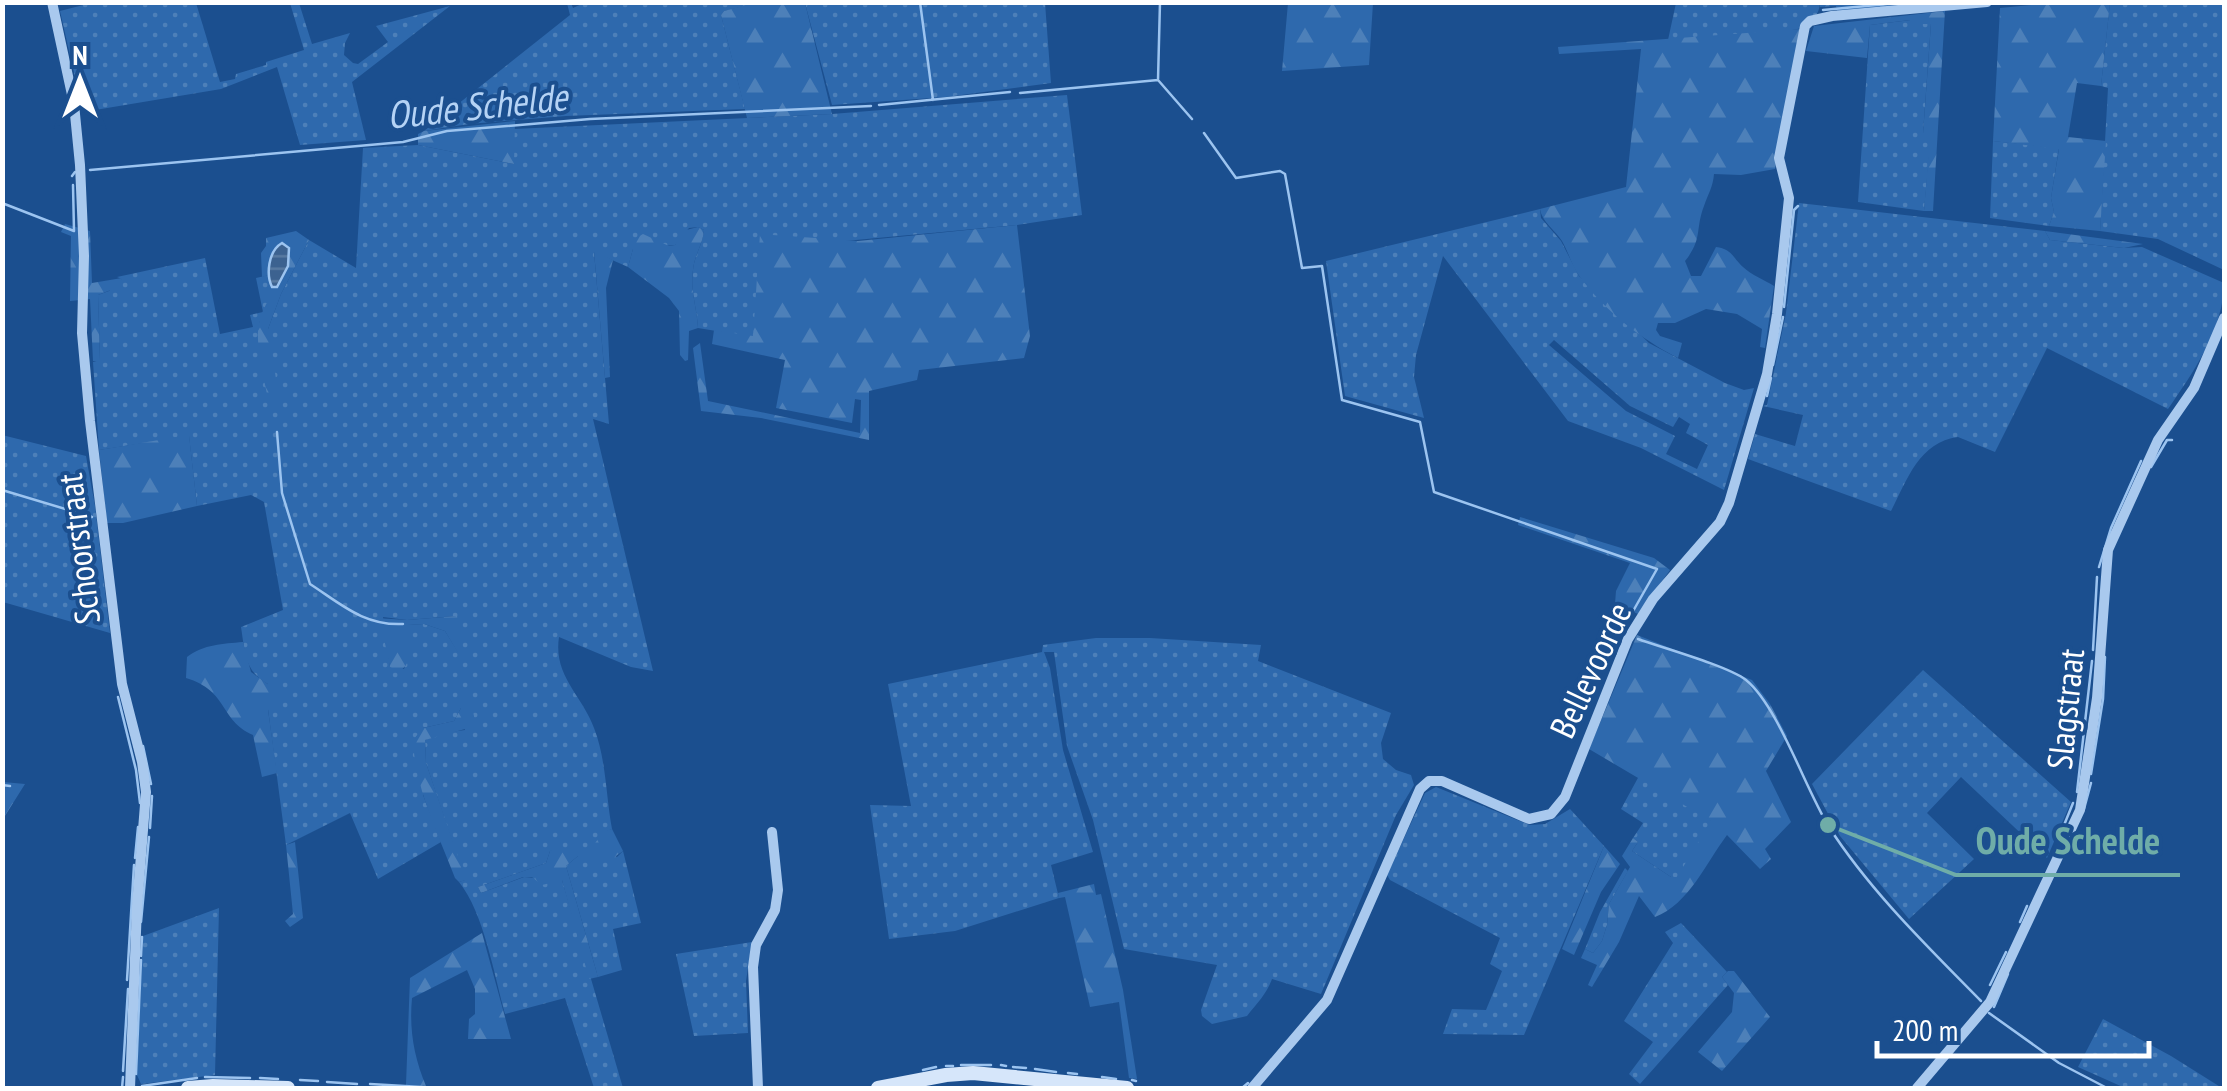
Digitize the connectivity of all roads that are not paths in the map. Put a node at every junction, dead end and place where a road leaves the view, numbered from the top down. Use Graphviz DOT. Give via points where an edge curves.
graph roads {
  1 [pos="52,2"];
  2 [pos="1987,2"];
  3 [pos="2224,318"];
  4 [pos="772,832"];
  5 [pos="130,1088"];
  6 [pos="188,1088"];
  7 [pos="288,1088"];
  8 [pos="758,1088"];
  9 [pos="878,1088"];
  10 [pos="1127,1088"];
  11 [pos="1252,1088"];
  12 [pos="1917,1088"];
  1 -- 5 [label="street, Schoorstraat" via="80,165 90,420 122,684 146,792"];
  2 -- 11 [label="street, Bellevoorde" via="1832,16 1810,21 1803,31 1779,158 1790,198 1778,314 1767,374 1720,522 1653,599 1628,639 1565,796 1551,814 1530,819 1442,782 1420,789 1327,1000"];
  3 -- 12 [label="street, Slagstraat" via="2108,550 2080,810 1990,1002"];
  4 -- 8 [label="street" via="775,910 752,967"];
  6 -- 7 [label="street"];
  9 -- 10 [label="street" via="973,1073"];
}
